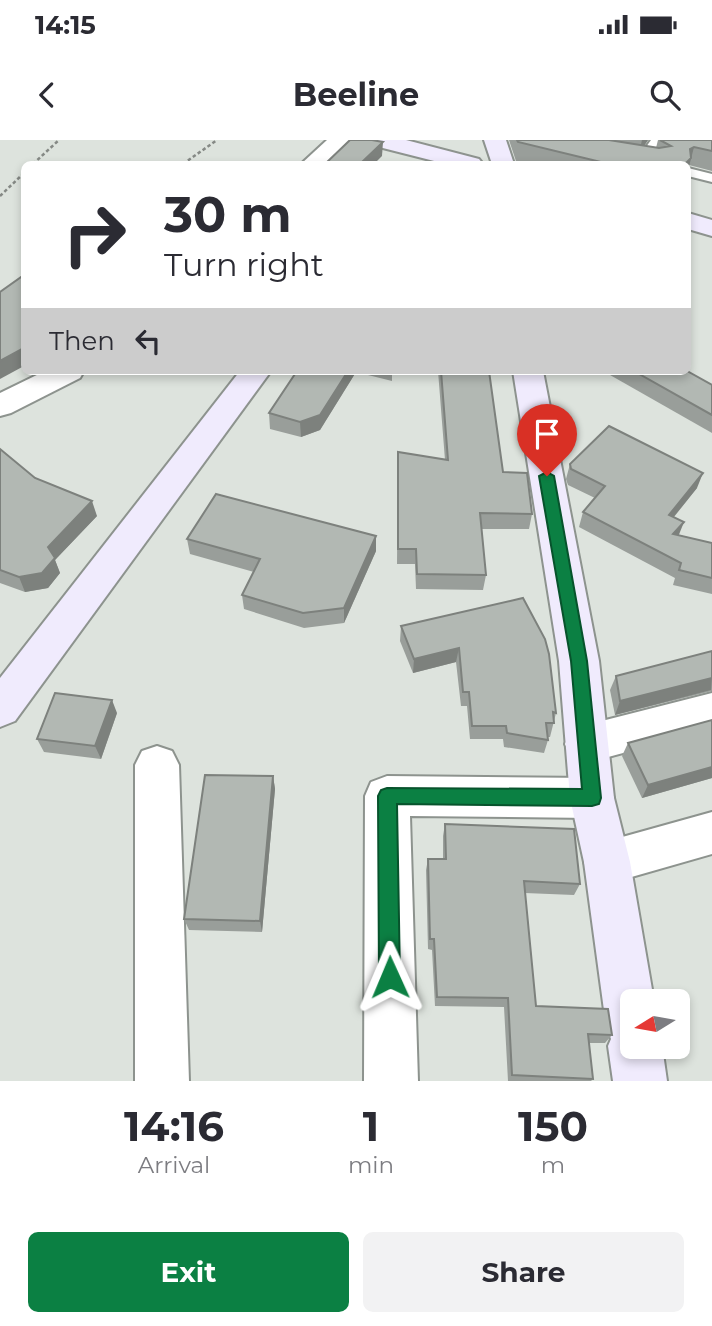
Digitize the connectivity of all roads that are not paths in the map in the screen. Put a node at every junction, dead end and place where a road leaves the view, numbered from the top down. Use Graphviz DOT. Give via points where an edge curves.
graph roads {
  1 [pos="341,140"];
  2 [pos="379,140"];
  3 [pos="495,140"];
  4 [pos="657,140"];
  5 [pos="432,153"];
  6 [pos="316,161"];
  7 [pos="460,161"];
  8 [pos="502,161"];
  9 [pos="645,161"];
  10 [pos="691,173"];
  11 [pos="712,178"];
  12 [pos="691,222"];
  13 [pos="712,228"];
  14 [pos="61,375"];
  15 [pos="253,375"];
  16 [pos="529,375"];
  17 [pos="0,406"];
  18 [pos="0,709"];
  19 [pos="712,711"];
  20 [pos="586,744"];
  21 [pos="157,765"];
  22 [pos="592,798"];
  23 [pos="712,832"];
  24 [pos="607,862"];
  25 [pos="626,989"];
  26 [pos="637,1059"];
  27 [pos="162,1081"];
  28 [pos="391,1081"];
  29 [pos="640,1081"];
  1 -- 6 [label="street"];
  2 -- 5 [label="street"];
  3 -- 8 [label="street"];
  4 -- 9 [label="lane" via="636,159"];
  5 -- 7 [label="street"];
  10 -- 11 [label="lane"];
  12 -- 13 [label="street"];
  14 -- 17 [label="street"];
  15 -- 18 [label="street"];
  16 -- 20 [label="street" via="579,661"];
  19 -- 20 [label="street"];
  20 -- 22 [label="street"];
  21 -- 27 [label="street"];
  22 -- 24 [label="street"];
  22 -- 28 [label="street" via="387,796"];
  23 -- 24 [label="street"];
  24 -- 25 [label="street"];
  26 -- 29 [label="street"];
}
